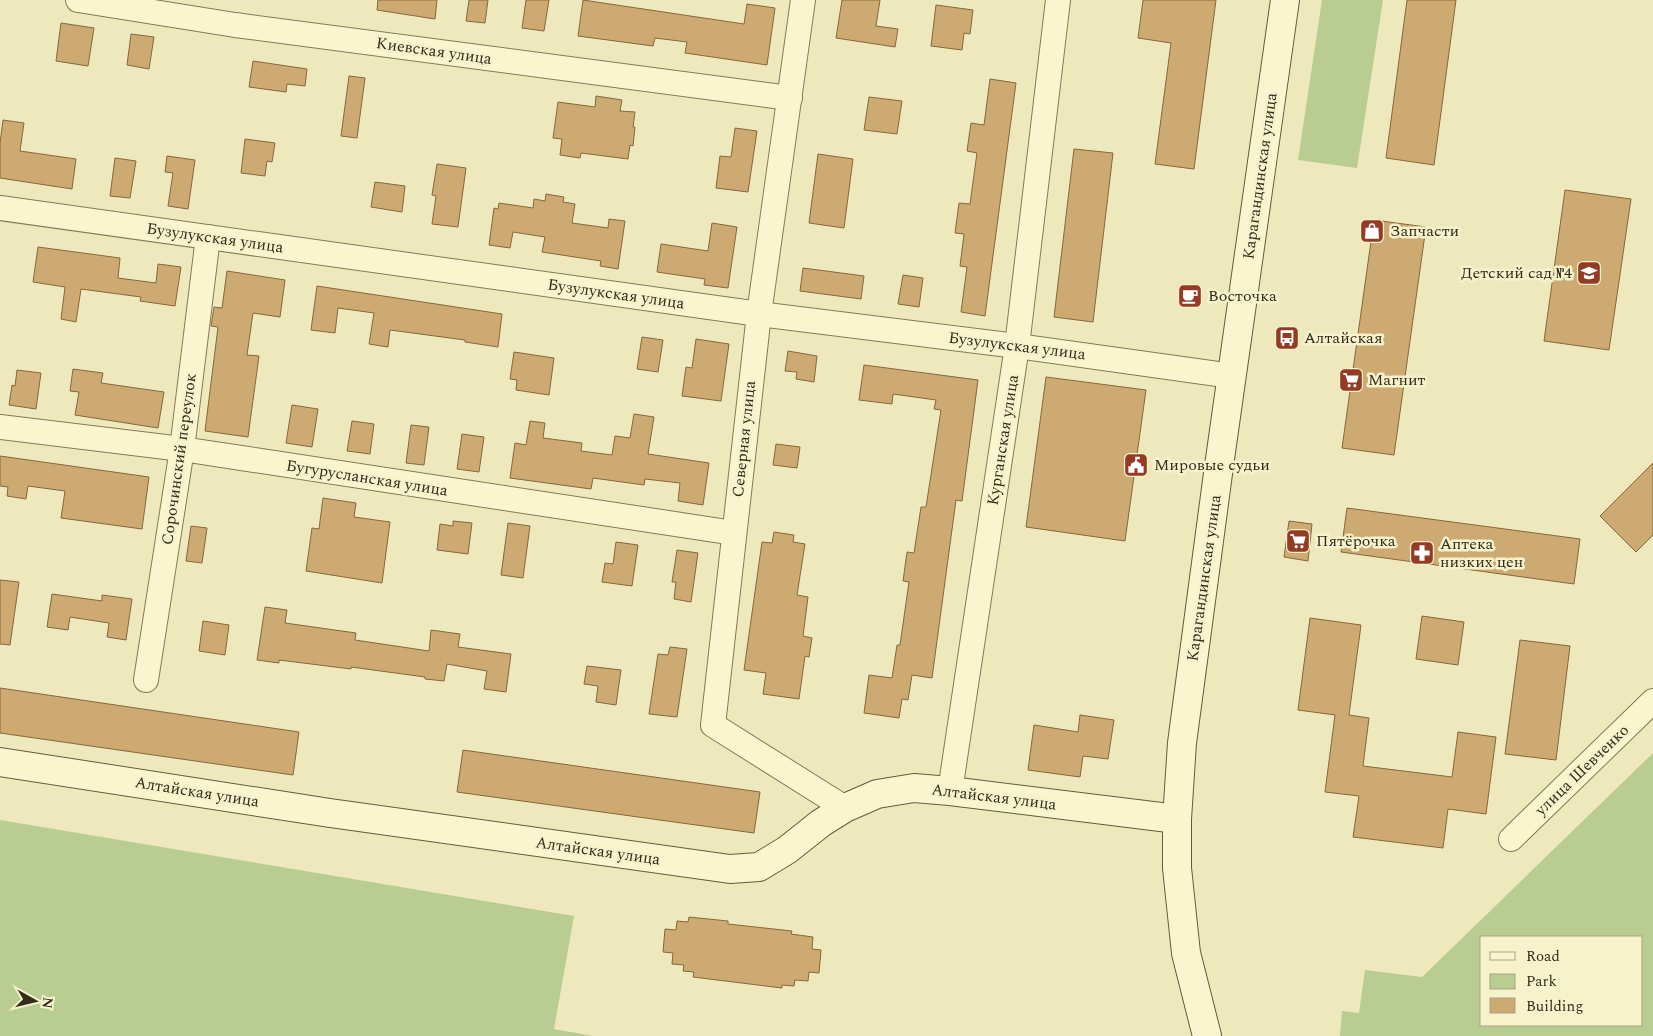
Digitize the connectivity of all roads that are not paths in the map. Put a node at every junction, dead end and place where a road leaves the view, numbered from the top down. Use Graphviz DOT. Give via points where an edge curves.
graph roads {
  1 [pos="78,0"];
  2 [pos="802,0"];
  3 [pos="1058,0"];
  4 [pos="1285,0"];
  5 [pos="790,98"];
  6 [pos="0,208"];
  7 [pos="208,237"];
  8 [pos="758,314"];
  9 [pos="1017,346"];
  10 [pos="1232,376"];
  11 [pos="0,427"];
  12 [pos="182,449"];
  13 [pos="734,533"];
  14 [pos="146,680"];
  15 [pos="1653,701"];
  16 [pos="0,762"];
  17 [pos="950,790"];
  18 [pos="845,808"];
  19 [pos="1176,819"];
  20 [pos="1512,839"];
  21 [pos="1206,1036"];
  1 -- 5 [label="street, Киевская улица" via="245,26"];
  2 -- 5 [label="street, Северная улица"];
  3 -- 9 [label="street, Курганская улица"];
  4 -- 10 [label="street, Карагандинская улица"];
  5 -- 8 [label="street, Северная улица"];
  6 -- 7 [label="street, Бузулукская улица"];
  7 -- 8 [label="street, Бузулукская улица"];
  7 -- 12 [label="street, Сорочинский переулок"];
  8 -- 9 [label="street, Бузулукская улица"];
  8 -- 13 [label="street, Северная улица"];
  9 -- 10 [label="street, Бузулукская улица"];
  9 -- 17 [label="street, Курганская улица"];
  10 -- 19 [label="street, Карагандинская улица" via="1182,743"];
  11 -- 12 [label="street, Бугурусланская улица"];
  12 -- 13 [label="street, Бугурусланская улица"];
  12 -- 14 [label="street, Сорочинский переулок"];
  13 -- 18 [label="street, Северная улица" via="713,726"];
  15 -- 20 [label="street, улица Шевченко"];
  16 -- 18 [label="street, Алтайская улица" via="330,813 730,869 759,867"];
  17 -- 18 [label="street, Алтайская улица" via="914,788 877,794"];
  17 -- 19 [label="street, Алтайская улица"];
  19 -- 21 [label="street, Карагандинская улица" via="1177,868 1186,953"];
}
